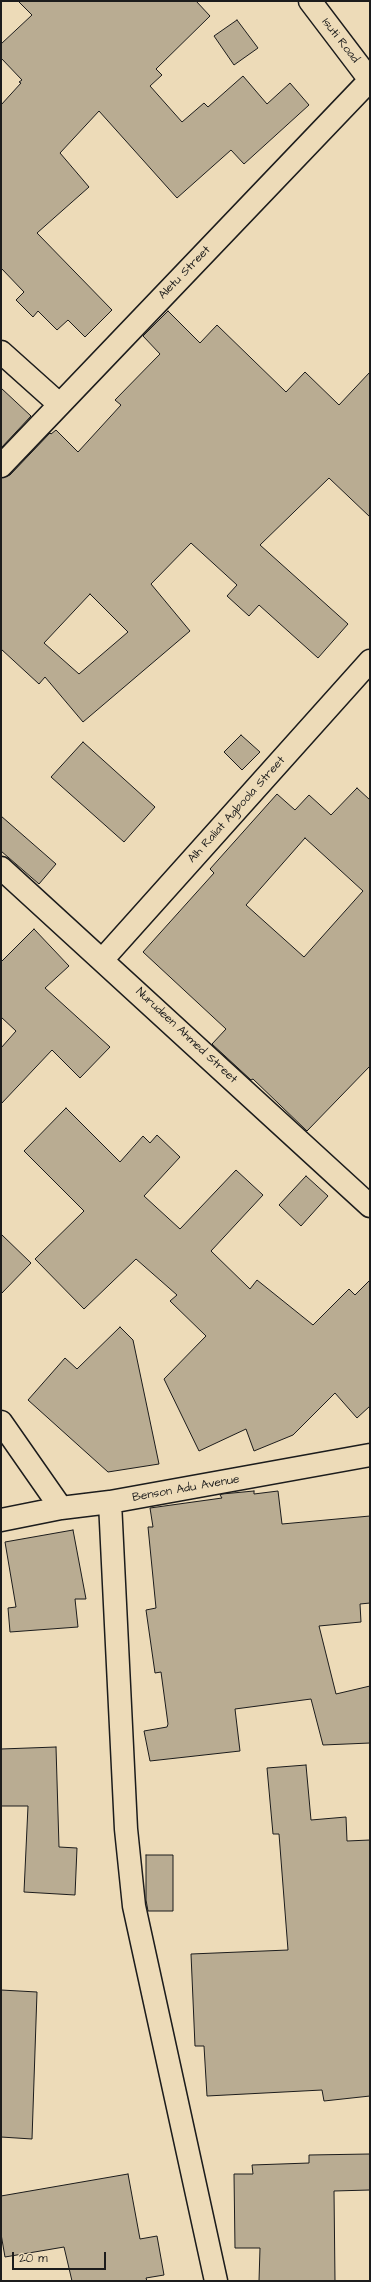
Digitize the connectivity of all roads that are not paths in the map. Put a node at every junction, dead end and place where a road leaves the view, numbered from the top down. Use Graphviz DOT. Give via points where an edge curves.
graph roads {
  1 [pos="310,1"];
  2 [pos="370,80"];
  3 [pos="1,352"];
  4 [pos="59,404"];
  5 [pos="1,466"];
  6 [pos="370,661"];
  7 [pos="1,868"];
  8 [pos="103,959"];
  9 [pos="370,1206"];
  10 [pos="1,1422"];
  11 [pos="370,1455"];
  12 [pos="110,1502"];
  13 [pos="61,1508"];
  14 [pos="1,1520"];
  15 [pos="216,2281"];
  1 -- 2 [label="street, Isuti Road"];
  2 -- 4 [label="street, Aletu Street"];
  3 -- 4 [label="street"];
  4 -- 5 [label="street, Aletu Street"];
  6 -- 8 [label="street, Alh Raliat Agboola Street"];
  7 -- 8 [label="street, Nurudeen Ahmed Street"];
  8 -- 9 [label="street, Nurudeen Ahmed Street"];
  10 -- 13 [label="street"];
  11 -- 12 [label="street, Benson Adu Avenue"];
  12 -- 13 [label="street, Benson Adu Avenue"];
  12 -- 15 [label="street" via="126,1829 134,1906"];
  13 -- 14 [label="street, Benson Adu Avenue"];
}
